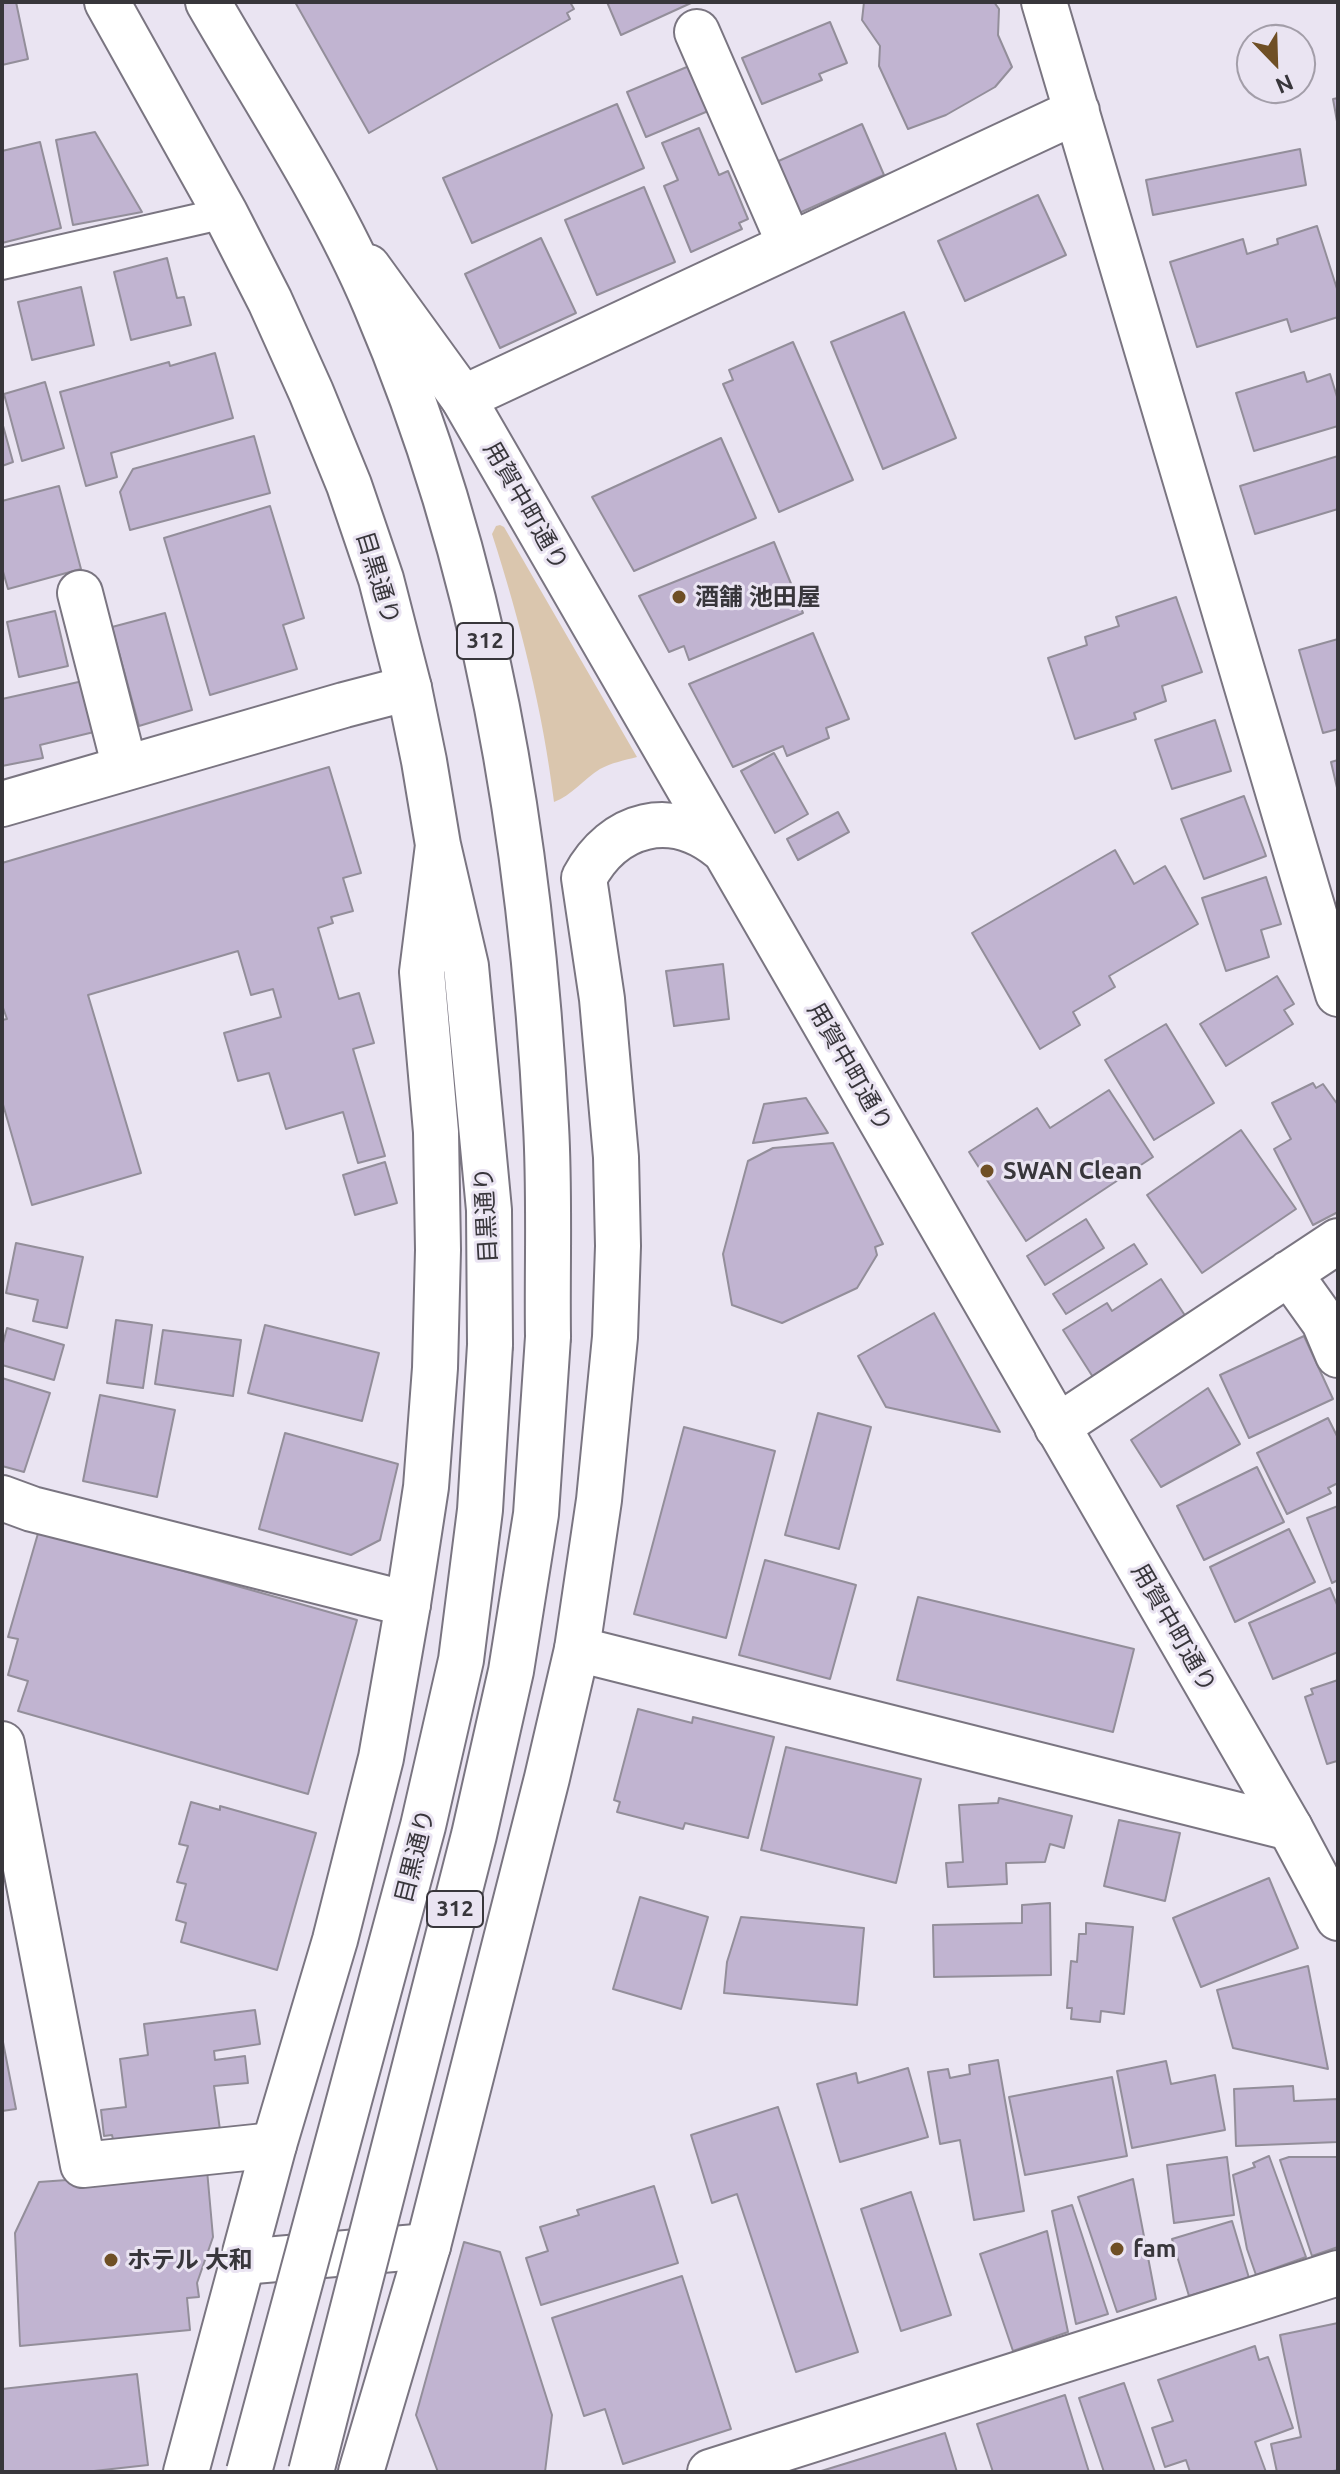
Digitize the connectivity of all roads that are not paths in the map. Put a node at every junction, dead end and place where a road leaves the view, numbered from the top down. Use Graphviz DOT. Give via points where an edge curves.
graph roads {
  1 [pos="107,2"];
  2 [pos="208,2"];
  3 [pos="229,2"];
  4 [pos="1044,2"];
  5 [pos="697,32"];
  6 [pos="238,55"];
  7 [pos="1077,111"];
  8 [pos="225,213"];
  9 [pos="340,230"];
  10 [pos="790,245"];
  11 [pos="2,264"];
  12 [pos="463,398"];
  13 [pos="80,593"];
  14 [pos="409,688"];
  15 [pos="125,768"];
  16 [pos="2,804"];
  17 [pos="438,845"];
  18 [pos="721,848"];
  19 [pos="584,878"];
  20 [pos="526,890"];
  21 [pos="565,940"];
  22 [pos="1338,994"];
  23 [pos="602,999"];
  24 [pos="537,1007"];
  25 [pos="1338,1241"];
  26 [pos="1289,1273"];
  27 [pos="1338,1355"];
  28 [pos="1057,1427"];
  29 [pos="12,1510"];
  30 [pos="408,1604"];
  31 [pos="577,1649"];
  32 [pos="2,1744"];
  33 [pos="1290,1828"];
  34 [pos="1338,1918"];
  35 [pos="274,2145"];
  36 [pos="428,2246"];
  37 [pos="242,2262"];
  38 [pos="1338,2273"];
  39 [pos="186,2472"];
  40 [pos="249,2472"];
  41 [pos="311,2472"];
  42 [pos="361,2472"];
  43 [pos="710,2472"];
  1 -- 8 [label="main road, 目黒通り / 312"];
  2 -- 6 [label="main road, 312"];
  3 -- 6 [label="main road"];
  4 -- 7 [label="main road"];
  5 -- 10 [label="main road"];
  6 -- 9 [label="main road, 312"];
  7 -- 10 [label="main road"];
  7 -- 22 [label="main road"];
  8 -- 11 [label="lane"];
  8 -- 14 [label="main road, 目黒通り / 312" via="276,314 349,485 381,579"];
  9 -- 12 [label="main road, 用賀中町通り"];
  9 -- 20 [label="main road, 312" via="401,366 458,538 506,748"];
  10 -- 12 [label="main road"];
  12 -- 18 [label="main road, 用賀中町通り"];
  13 -- 15 [label="main road"];
  14 -- 15 [label="main road"];
  14 -- 17 [label="main road, 目黒通り / 312"];
  15 -- 16 [label="main road"];
  17 -- 30 [label="main road" via="422,972 436,1132 435,1368 426,1487"];
  17 -- 40 [label="main road, 目黒通り / 312, bridge" via="466,966 489,1210 490,1345 480,1510 461,1660 419,1841"];
  18 -- 19 [label="main road" via="684,828 639,827 618,837"];
  18 -- 28 [label="main road, 用賀中町通り"];
  19 -- 21 [label="main road"];
  19 -- 23 [label="main road"];
  20 -- 21 [label="main road"];
  20 -- 24 [label="main road, 312"];
  21 -- 23 [label="main road"];
  21 -- 24 [label="main road"];
  23 -- 31 [label="main road" via="616,1157 615,1337"];
  24 -- 41 [label="main road, 312, bridge" via="546,1128 548,1337 536,1514 511,1671 474,1835"];
  25 -- 26 [label="main road"];
  26 -- 27 [label="main road" via="1324,1322"];
  26 -- 28 [label="main road"];
  28 -- 33 [label="main road, 用賀中町通り"];
  29 -- 30 [label="main road"];
  30 -- 35 [label="main road" via="381,1758 335,1940"];
  31 -- 33 [label="main road"];
  31 -- 36 [label="main road"];
  32 -- 35 [label="main road" via="83,2165"];
  33 -- 34 [label="main road, 用賀中町通り"];
  35 -- 37 [label="main road"];
  36 -- 37 [label="main road"];
  36 -- 42 [label="main road"];
  37 -- 39 [label="main road"];
  38 -- 43 [label="main road"];
}
